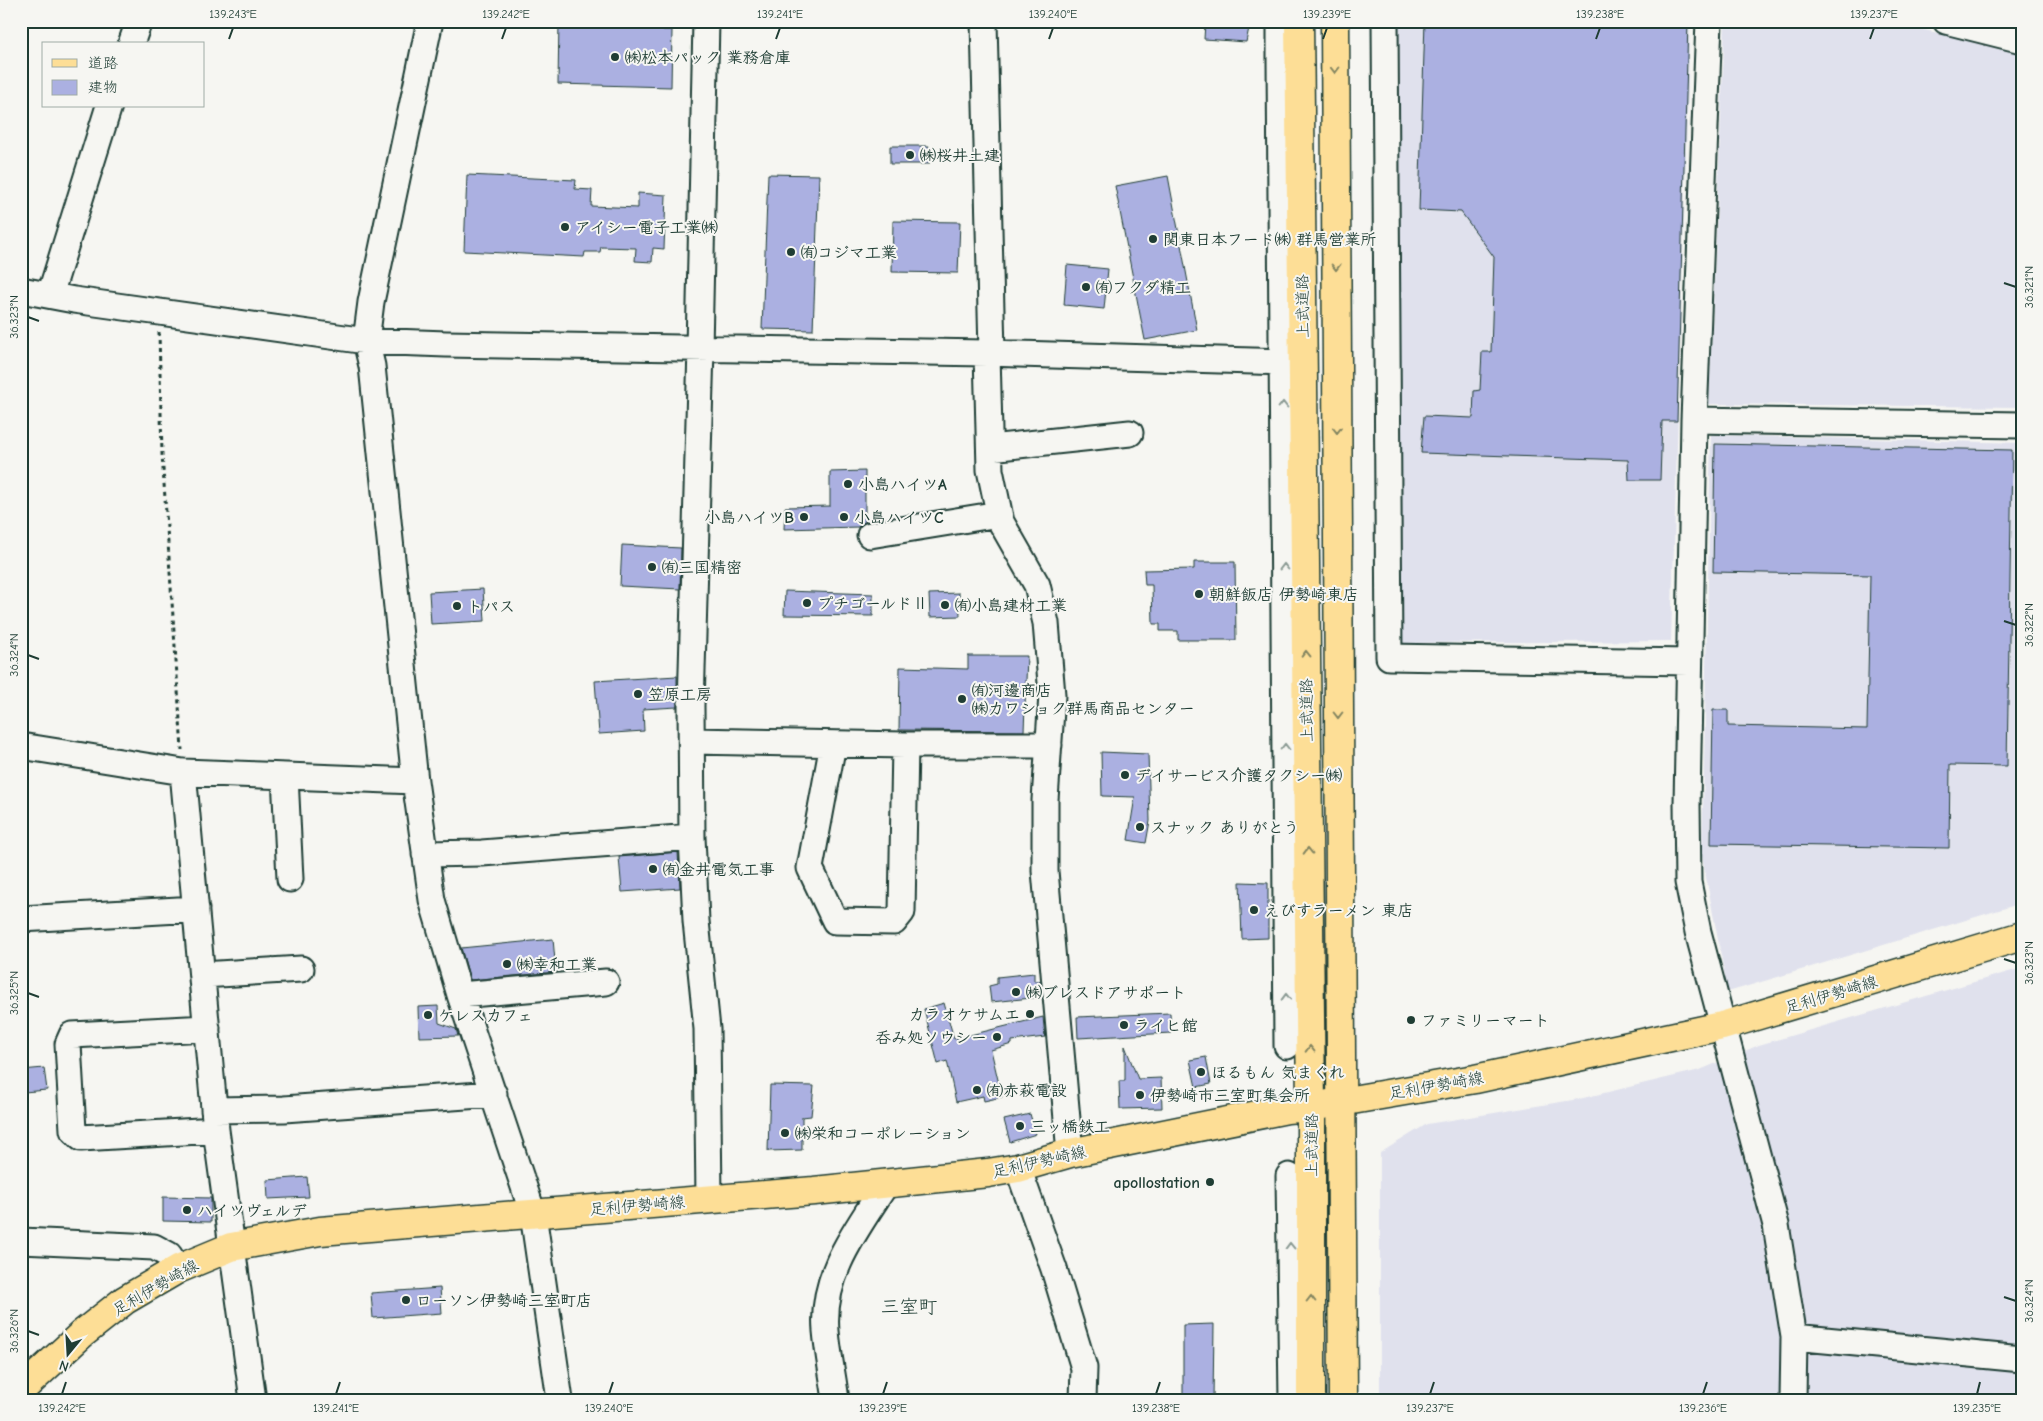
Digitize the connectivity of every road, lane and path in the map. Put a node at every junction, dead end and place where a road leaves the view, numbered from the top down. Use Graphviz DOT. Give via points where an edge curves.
graph roads {
  1 [pos="138,21"];
  2 [pos="430,21"];
  3 [pos="706,21"];
  4 [pos="984,21"];
  5 [pos="1285,21"];
  6 [pos="1299,21"];
  7 [pos="1335,21"];
  8 [pos="1385,21"];
  9 [pos="1709,21"];
  10 [pos="1946,21"];
  11 [pos="2022,40"];
  12 [pos="132,42"];
  13 [pos="108,108"];
  14 [pos="21,290"];
  15 [pos="50,295"];
  16 [pos="159,312"];
  17 [pos="366,341"];
  18 [pos="700,348"];
  19 [pos="990,353"];
  20 [pos="1283,362"];
  21 [pos="1694,420"];
  22 [pos="2022,425"];
  23 [pos="1130,433"];
  24 [pos="990,448"];
  25 [pos="999,514"];
  26 [pos="870,536"];
  27 [pos="1689,662"];
  28 [pos="692,741"];
  29 [pos="833,744"];
  30 [pos="905,745"];
  31 [pos="1049,745"];
  32 [pos="21,746"];
  33 [pos="183,772"];
  34 [pos="285,776"];
  35 [pos="415,781"];
  36 [pos="692,836"];
  37 [pos="425,854"];
  38 [pos="1285,872"];
  39 [pos="290,878"];
  40 [pos="1308,903"];
  41 [pos="196,910"];
  42 [pos="21,919"];
  43 [pos="2022,936"];
  44 [pos="301,970"];
  45 [pos="202,975"];
  46 [pos="606,982"];
  47 [pos="460,995"];
  48 [pos="1722,1026"];
  49 [pos="207,1028"];
  50 [pos="1287,1046"];
  51 [pos="494,1094"];
  52 [pos="1340,1101"];
  53 [pos="1311,1107"];
  54 [pos="215,1120"];
  55 [pos="1070,1153"];
  56 [pos="1018,1168"];
  57 [pos="1289,1176"];
  58 [pos="886,1184"];
  59 [pos="709,1199"];
  60 [pos="533,1214"];
  61 [pos="21,1241"];
  62 [pos="231,1247"];
  63 [pos="178,1269"];
  64 [pos="1311,1334"];
  65 [pos="1794,1337"];
  66 [pos="2022,1359"];
  67 [pos="1292,1364"];
  68 [pos="21,1390"];
  69 [pos="253,1400"];
  70 [pos="560,1400"];
  71 [pos="836,1400"];
  72 [pos="1082,1400"];
  73 [pos="1292,1400"];
  74 [pos="1311,1400"];
  75 [pos="1343,1400"];
  76 [pos="1793,1400"];
  1 -- 12 [label="street"];
  2 -- 17 [label="street" via="371,302"];
  3 -- 18 [label="street"];
  4 -- 19 [label="street"];
  5 -- 20 [label="street" via="1280,29"];
  40 -- 6 [label="main road, 上武道路, one-way"];
  7 -- 52 [label="main road, 上武道路, one-way"];
  8 -- 27 [label="street" via="1389,657"];
  9 -- 21 [label="street"];
  10 -- 11 [label="street"];
  13 -- 15 [label="street"];
  14 -- 15 [label="street"];
  15 -- 16 [label="street"];
  16 -- 17 [label="street"];
  16 -- 33 [label="path" via="162,454"];
  17 -- 18 [label="street"];
  17 -- 35 [label="street" via="373,376"];
  18 -- 19 [label="street"];
  18 -- 28 [label="street"];
  19 -- 20 [label="street"];
  19 -- 24 [label="street"];
  38 -- 20 [label="street, one-way"];
  21 -- 22 [label="street"];
  21 -- 27 [label="street"];
  23 -- 24 [label="street"];
  24 -- 25 [label="street" via="990,470"];
  25 -- 26 [label="street"];
  25 -- 31 [label="street" via="1037,585 1046,623 1052,695"];
  27 -- 48 [label="street" via="1688,882"];
  28 -- 29 [label="street"];
  28 -- 36 [label="street"];
  29 -- 30 [label="street"];
  29 -- 30 [label="street" via="810,868 835,920 884,922 894,922 902,912"];
  30 -- 31 [label="street"];
  31 -- 55 [label="street" via="1045,871"];
  32 -- 33 [label="street"];
  33 -- 34 [label="street"];
  33 -- 41 [label="street"];
  34 -- 35 [label="street"];
  34 -- 39 [label="street"];
  35 -- 37 [label="street"];
  36 -- 37 [label="street" via="482,853"];
  36 -- 59 [label="street" via="696,921 707,1029"];
  37 -- 47 [label="street" via="432,900"];
  38 -- 40 [label="street"];
  50 -- 38 [label="street, one-way"];
  53 -- 40 [label="main road, 上武道路, one-way"];
  41 -- 42 [label="street"];
  41 -- 45 [label="street"];
  43 -- 48 [label="main road, 足利伊勢崎線"];
  44 -- 45 [label="street"];
  45 -- 49 [label="street"];
  46 -- 47 [label="street"];
  47 -- 51 [label="street"];
  48 -- 52 [label="main road, 足利伊勢崎線" via="1475,1079"];
  48 -- 65 [label="street" via="1776,1225"];
  49 -- 54 [label="street"];
  49 -- 54 [label="street" via="72,1035 68,1044 73,1130 81,1138"];
  51 -- 54 [label="street" via="284,1109"];
  51 -- 60 [label="street"];
  52 -- 53 [label="main road, 足利伊勢崎線"];
  52 -- 75 [label="main road, 上武道路"];
  53 -- 55 [label="main road, 足利伊勢崎線" via="1287,1109"];
  64 -- 53 [label="main road, 上武道路, one-way"];
  54 -- 62 [label="street"];
  55 -- 56 [label="main road, 足利伊勢崎線"];
  56 -- 58 [label="main road, 足利伊勢崎線"];
  56 -- 72 [label="street" via="1054,1269 1084,1368"];
  67 -- 57 [label="street, one-way"];
  58 -- 59 [label="main road, 足利伊勢崎線"];
  58 -- 71 [label="street" via="838,1261 830,1282 826,1330"];
  59 -- 60 [label="main road, 足利伊勢崎線"];
  60 -- 62 [label="main road, 足利伊勢崎線" via="320,1231"];
  60 -- 70 [label="street"];
  61 -- 63 [label="street" via="154,1247 169,1255"];
  62 -- 63 [label="main road, 足利伊勢崎線"];
  62 -- 69 [label="street"];
  63 -- 68 [label="main road, 足利伊勢崎線" via="118,1306"];
  64 -- 67 [label="street"];
  64 -- 74 [label="main road, 上武道路"];
  65 -- 66 [label="street"];
  65 -- 76 [label="street"];
  67 -- 73 [label="street"];
}
